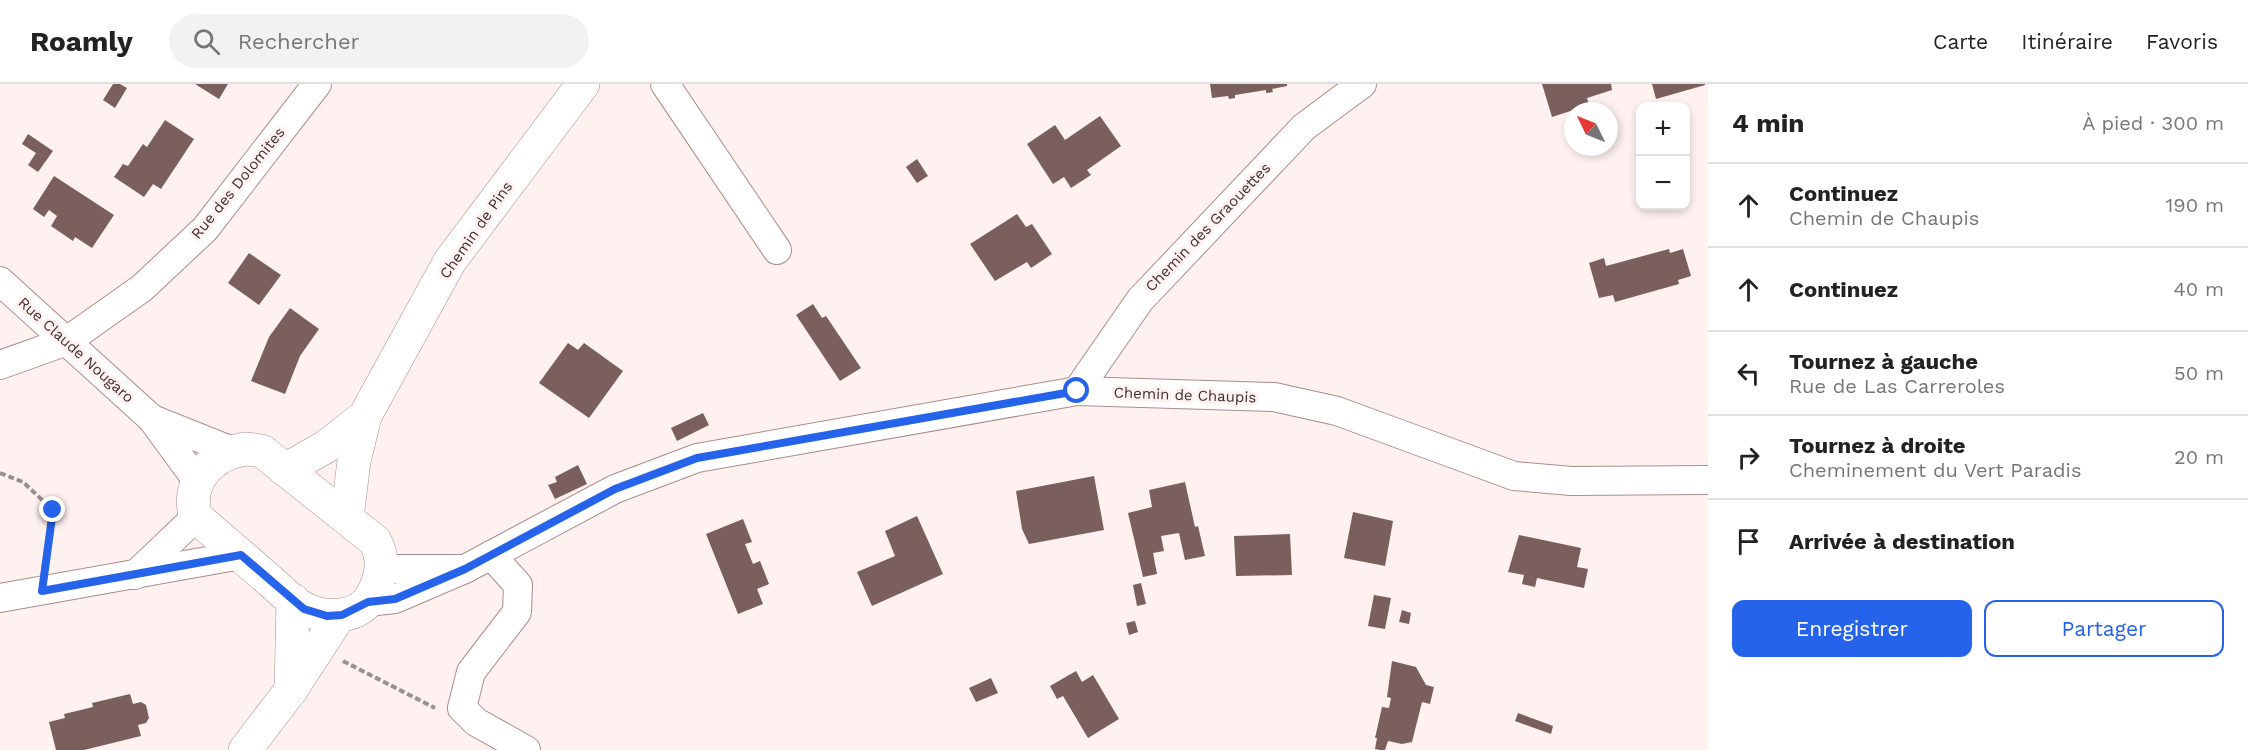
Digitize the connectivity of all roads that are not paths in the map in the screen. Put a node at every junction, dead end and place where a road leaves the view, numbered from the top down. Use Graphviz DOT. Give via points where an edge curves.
graph roads {
  1 [pos="317,84"];
  2 [pos="583,84"];
  3 [pos="665,84"];
  4 [pos="1362,84"];
  5 [pos="777,250"];
  6 [pos="0,281"];
  7 [pos="67,341"];
  8 [pos="0,365"];
  9 [pos="1077,391"];
  10 [pos="365,416"];
  11 [pos="152,419"];
  12 [pos="232,451"];
  13 [pos="285,470"];
  14 [pos="1708,480"];
  15 [pos="198,482"];
  16 [pos="196,517"];
  17 [pos="347,518"];
  18 [pos="241,555"];
  19 [pos="491,555"];
  20 [pos="381,569"];
  21 [pos="465,569"];
  22 [pos="133,576"];
  23 [pos="0,598"];
  24 [pos="293,600"];
  25 [pos="368,602"];
  26 [pos="339,616"];
  27 [pos="291,690"];
  28 [pos="245,750"];
  29 [pos="526,750"];
  1 -- 7 [label="street, Rue des Dolomites" via="205,229 142,288"];
  2 -- 10 [label="street, Chemin de Pins" via="450,261"];
  3 -- 5 [label="street"];
  4 -- 9 [label="street, Chemin des Graouettes" via="1304,127 1140,300"];
  6 -- 7 [label="street, Rue Claude Nougaro"];
  7 -- 8 [label="street, Rue des Dolomites"];
  7 -- 11 [label="street, Rue Claude Nougaro"];
  9 -- 14 [label="street, Chemin de Chaupis" via="1274,398 1337,411 1514,476 1571,481"];
  9 -- 19 [label="street, Chemin de Chaupis" via="697,458 615,489"];
  10 -- 13 [label="street, Chemin de Pins" via="327,446"];
  10 -- 17 [label="street, Chemin de Pins" via="354,461"];
  11 -- 12 [label="street, Rue Claude Nougaro"];
  11 -- 15 [label="street, Rue Claude Nougaro"];
  12 -- 13 [label="street" via="262,451"];
  12 -- 15 [label="street" via="216,460"];
  13 -- 17 [label="street"];
  15 -- 16 [label="street" via="192,506"];
  16 -- 18 [label="street"];
  16 -- 22 [label="street"];
  17 -- 20 [label="street" via="375,541 382,555"];
  18 -- 22 [label="street"];
  18 -- 24 [label="street"];
  19 -- 21 [label="street, Chemin de Chaupis"];
  19 -- 29 [label="street" via="518,585 517,612 471,672 462,708 476,722"];
  20 -- 21 [label="street, Chemin de Chaupis"];
  20 -- 25 [label="street"];
  21 -- 25 [label="street, Chemin de Chaupis" via="395,599"];
  22 -- 23 [label="street"];
  24 -- 26 [label="street" via="304,609"];
  24 -- 27 [label="street"];
  25 -- 26 [label="street"];
  26 -- 27 [label="street"];
  27 -- 28 [label="street"];
}
